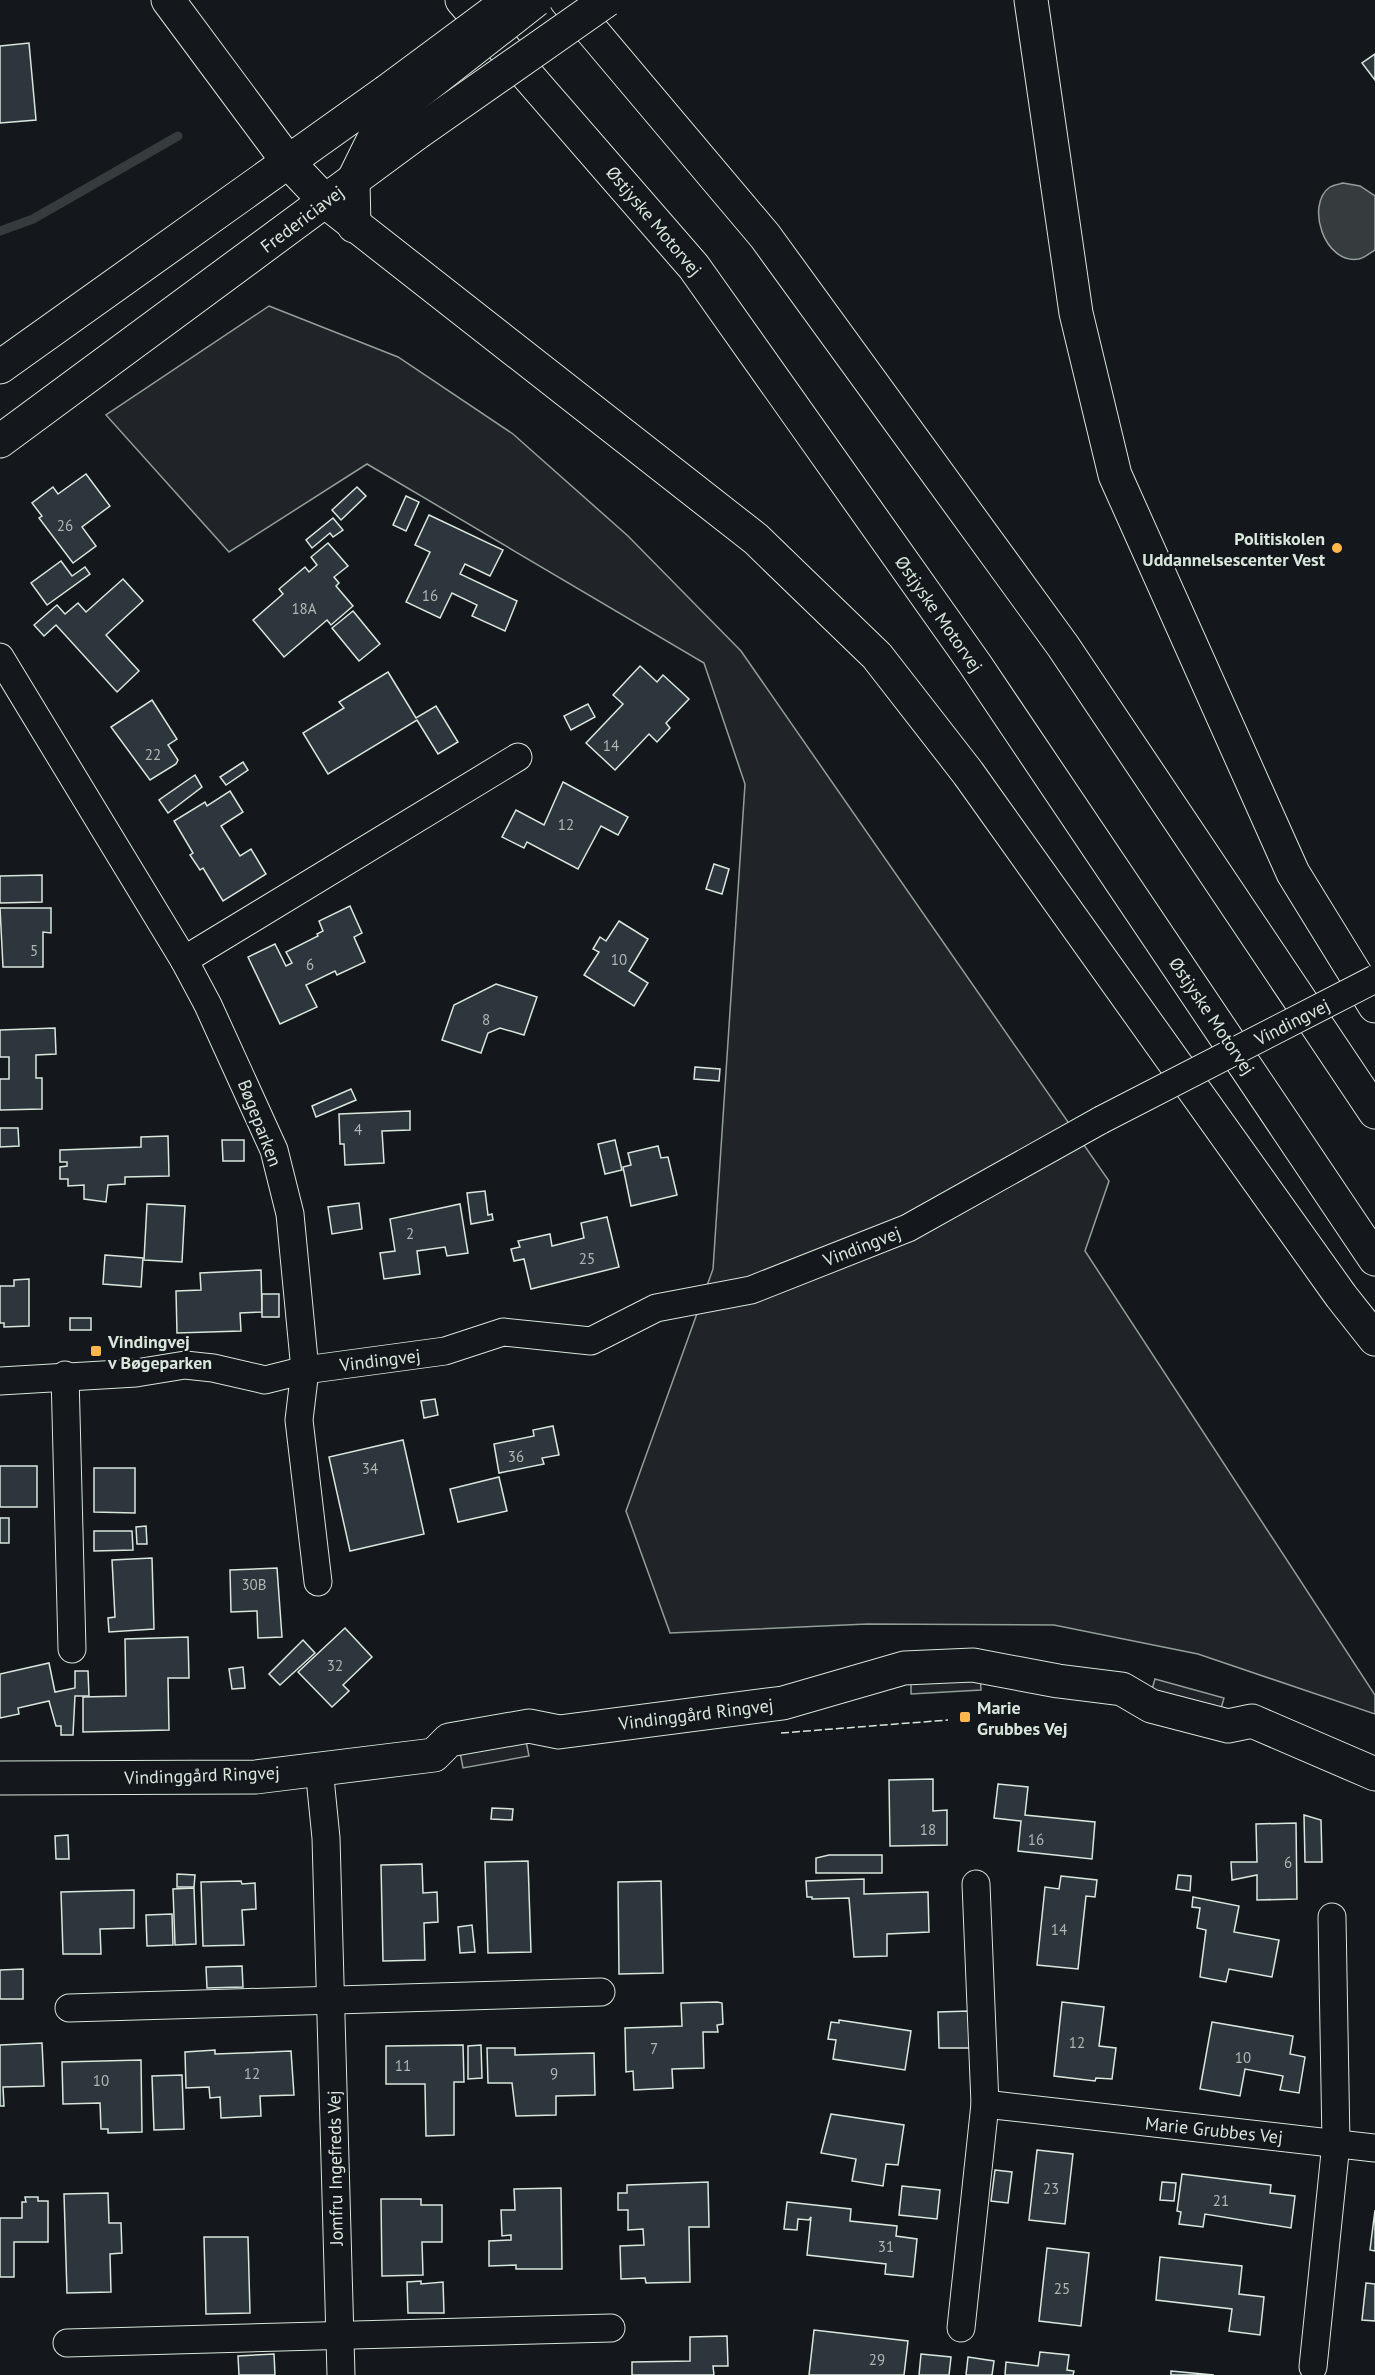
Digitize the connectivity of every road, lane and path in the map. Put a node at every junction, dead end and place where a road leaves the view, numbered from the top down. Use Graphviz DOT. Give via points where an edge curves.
graph roads {
  1 [pos="168,0"];
  2 [pos="462,0"];
  3 [pos="510,0"];
  4 [pos="536,0"];
  5 [pos="566,0"];
  6 [pos="607,0"];
  7 [pos="1031,0"];
  8 [pos="394,98"];
  9 [pos="289,163"];
  10 [pos="353,181"];
  11 [pos="326,202"];
  12 [pos="354,226"];
  13 [pos="0,367"];
  14 [pos="0,441"];
  15 [pos="0,657"];
  16 [pos="519,758"];
  17 [pos="184,960"];
  18 [pos="1375,979"];
  19 [pos="1375,1006"];
  20 [pos="1375,1112"];
  21 [pos="1375,1259"];
  22 [pos="1375,1339"];
  23 [pos="305,1370"];
  24 [pos="65,1375"];
  25 [pos="0,1381"];
  26 [pos="318,1582"];
  27 [pos="72,1649"];
  28 [pos="320,1768"];
  29 [pos="1375,1774"];
  30 [pos="0,1778"];
  31 [pos="976,1884"];
  32 [pos="1332,1917"];
  33 [pos="601,1992"];
  34 [pos="331,2002"];
  35 [pos="69,2008"];
  36 [pos="985,2104"];
  37 [pos="1336,2144"];
  38 [pos="1375,2148"];
  39 [pos="611,2328"];
  40 [pos="962,2328"];
  41 [pos="339,2334"];
  42 [pos="67,2343"];
  43 [pos="1313,2367"];
  44 [pos="341,2375"];
  1 -- 9 [label="main road"];
  2 -- 21 [label="main road, Østjyske Motorvej" via="694,267 975,664"];
  3 -- 8 [label="main road, bridge"];
  4 -- 8 [label="main road, bridge"];
  5 -- 20 [label="main road" via="765,236 1036,608"];
  6 -- 10 [label="main road, Fredericiavej, bridge"];
  7 -- 19 [label="main road" via="1076,314 1115,475 1293,873"];
  8 -- 9 [label="main road"];
  8 -- 10 [label="main road"];
  9 -- 11 [label="main road"];
  9 -- 13 [label="main road"];
  10 -- 11 [label="main road, Fredericiavej"];
  10 -- 12 [label="main road"];
  11 -- 12 [label="main road"];
  11 -- 14 [label="main road, Fredericiavej"];
  12 -- 22 [label="main road" via="756,539 877,656 968,772"];
  15 -- 17 [label="street, Bøgeparken"];
  16 -- 17 [label="street"];
  17 -- 23 [label="street, Bøgeparken" via="274,1150 290,1214"];
  18 -- 23 [label="street, Vindingvej, bridge" via="1101,1120 908,1228 751,1290 656,1308 591,1341 503,1332 445,1351"];
  23 -- 24 [label="street, Vindingvej" via="266,1380 185,1365 136,1373"];
  23 -- 26 [label="street" via="299,1420"];
  24 -- 25 [label="street, Vindingvej"];
  24 -- 27 [label="street"];
  28 -- 29 [label="main road, Vindinggård Ringvej" via="434,1755 449,1740 529,1726 559,1732 783,1703 904,1668 974,1665 1122,1689 1151,1706 1228,1726 1252,1721"];
  28 -- 30 [label="main road, Vindinggård Ringvej" via="256,1777"];
  28 -- 34 [label="street, Jomfru Ingefreds Vej"];
  31 -- 36 [label="street"];
  32 -- 37 [label="street"];
  33 -- 34 [label="street"];
  34 -- 35 [label="street"];
  34 -- 41 [label="street, Jomfru Ingefreds Vej"];
  36 -- 37 [label="street, Marie Grubbes Vej"];
  36 -- 40 [label="street"];
  37 -- 38 [label="street, Marie Grubbes Vej"];
  37 -- 43 [label="street"];
  39 -- 41 [label="street"];
  41 -- 42 [label="street"];
  41 -- 44 [label="street, Jomfru Ingefreds Vej"];
}
